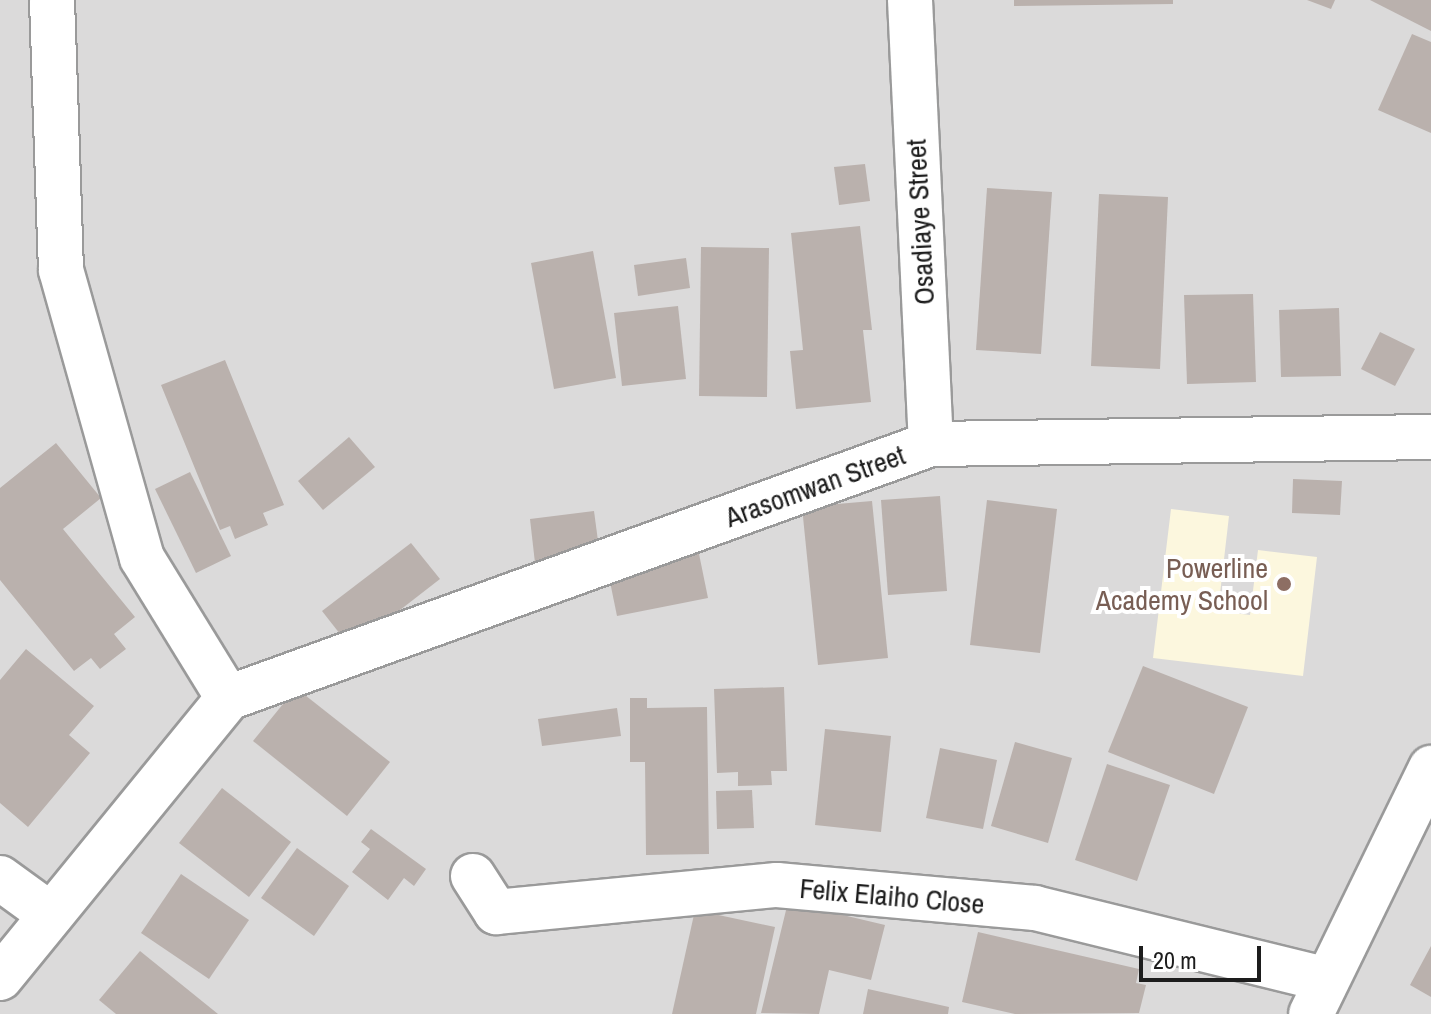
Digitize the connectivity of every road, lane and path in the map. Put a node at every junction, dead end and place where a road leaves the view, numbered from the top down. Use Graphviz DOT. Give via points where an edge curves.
graph roads {
  1 [pos="52,0"];
  2 [pos="910,0"];
  3 [pos="1431,437"];
  4 [pos="931,444"];
  5 [pos="228,698"];
  6 [pos="1431,768"];
  7 [pos="473,876"];
  8 [pos="0,878"];
  9 [pos="51,915"];
  10 [pos="0,978"];
  11 [pos="1317,997"];
  1 -- 5 [label="street" via="61,270 142,558"];
  2 -- 4 [label="street, Osadiaye Street"];
  3 -- 4 [label="street, Arasomwan Street"];
  4 -- 5 [label="street, Arasomwan Street"];
  5 -- 9 [label="street"];
  6 -- 11 [label="street"];
  7 -- 11 [label="street, Felix Elaiho Close" via="496,912 777,885 1035,908"];
  8 -- 9 [label="street"];
  9 -- 10 [label="street"];
}
